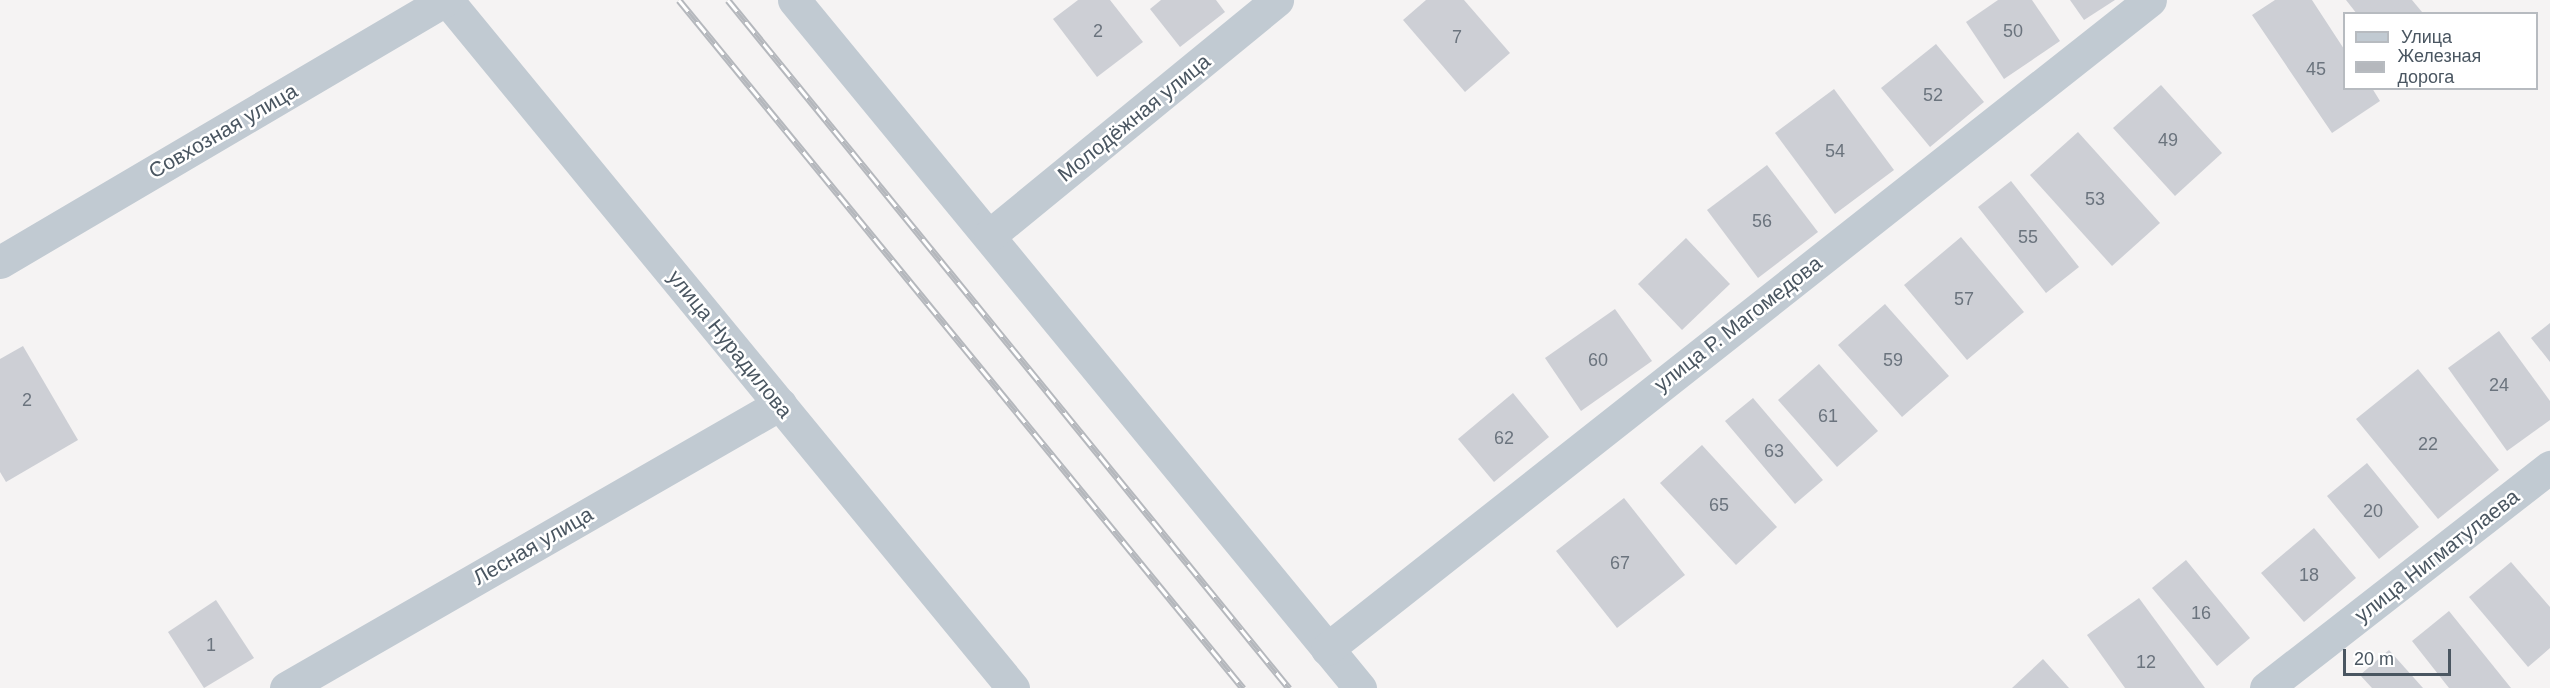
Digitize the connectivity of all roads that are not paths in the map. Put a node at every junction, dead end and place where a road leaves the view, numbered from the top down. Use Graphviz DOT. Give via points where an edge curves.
graph roads {
  1 [pos="446,0"];
  2 [pos="794,0"];
  3 [pos="1277,0"];
  4 [pos="2150,0"];
  5 [pos="990,235"];
  6 [pos="0,262"];
  7 [pos="780,405"];
  8 [pos="2550,467"];
  9 [pos="1327,649"];
  10 [pos="286,688"];
  11 [pos="1013,688"];
  12 [pos="1360,688"];
  13 [pos="2266,688"];
  1 -- 6 [label="street, Совхозная улица"];
  1 -- 7 [label="street, улица Нурадилова"];
  2 -- 5 [label="street"];
  3 -- 5 [label="street, Молодёжная улица"];
  4 -- 9 [label="street, улица Р. Магомедова"];
  5 -- 9 [label="street"];
  7 -- 10 [label="street, Лесная улица"];
  7 -- 11 [label="street, улица Нурадилова"];
  8 -- 13 [label="street, улица Нигматулаева"];
  9 -- 12 [label="street"];
}
